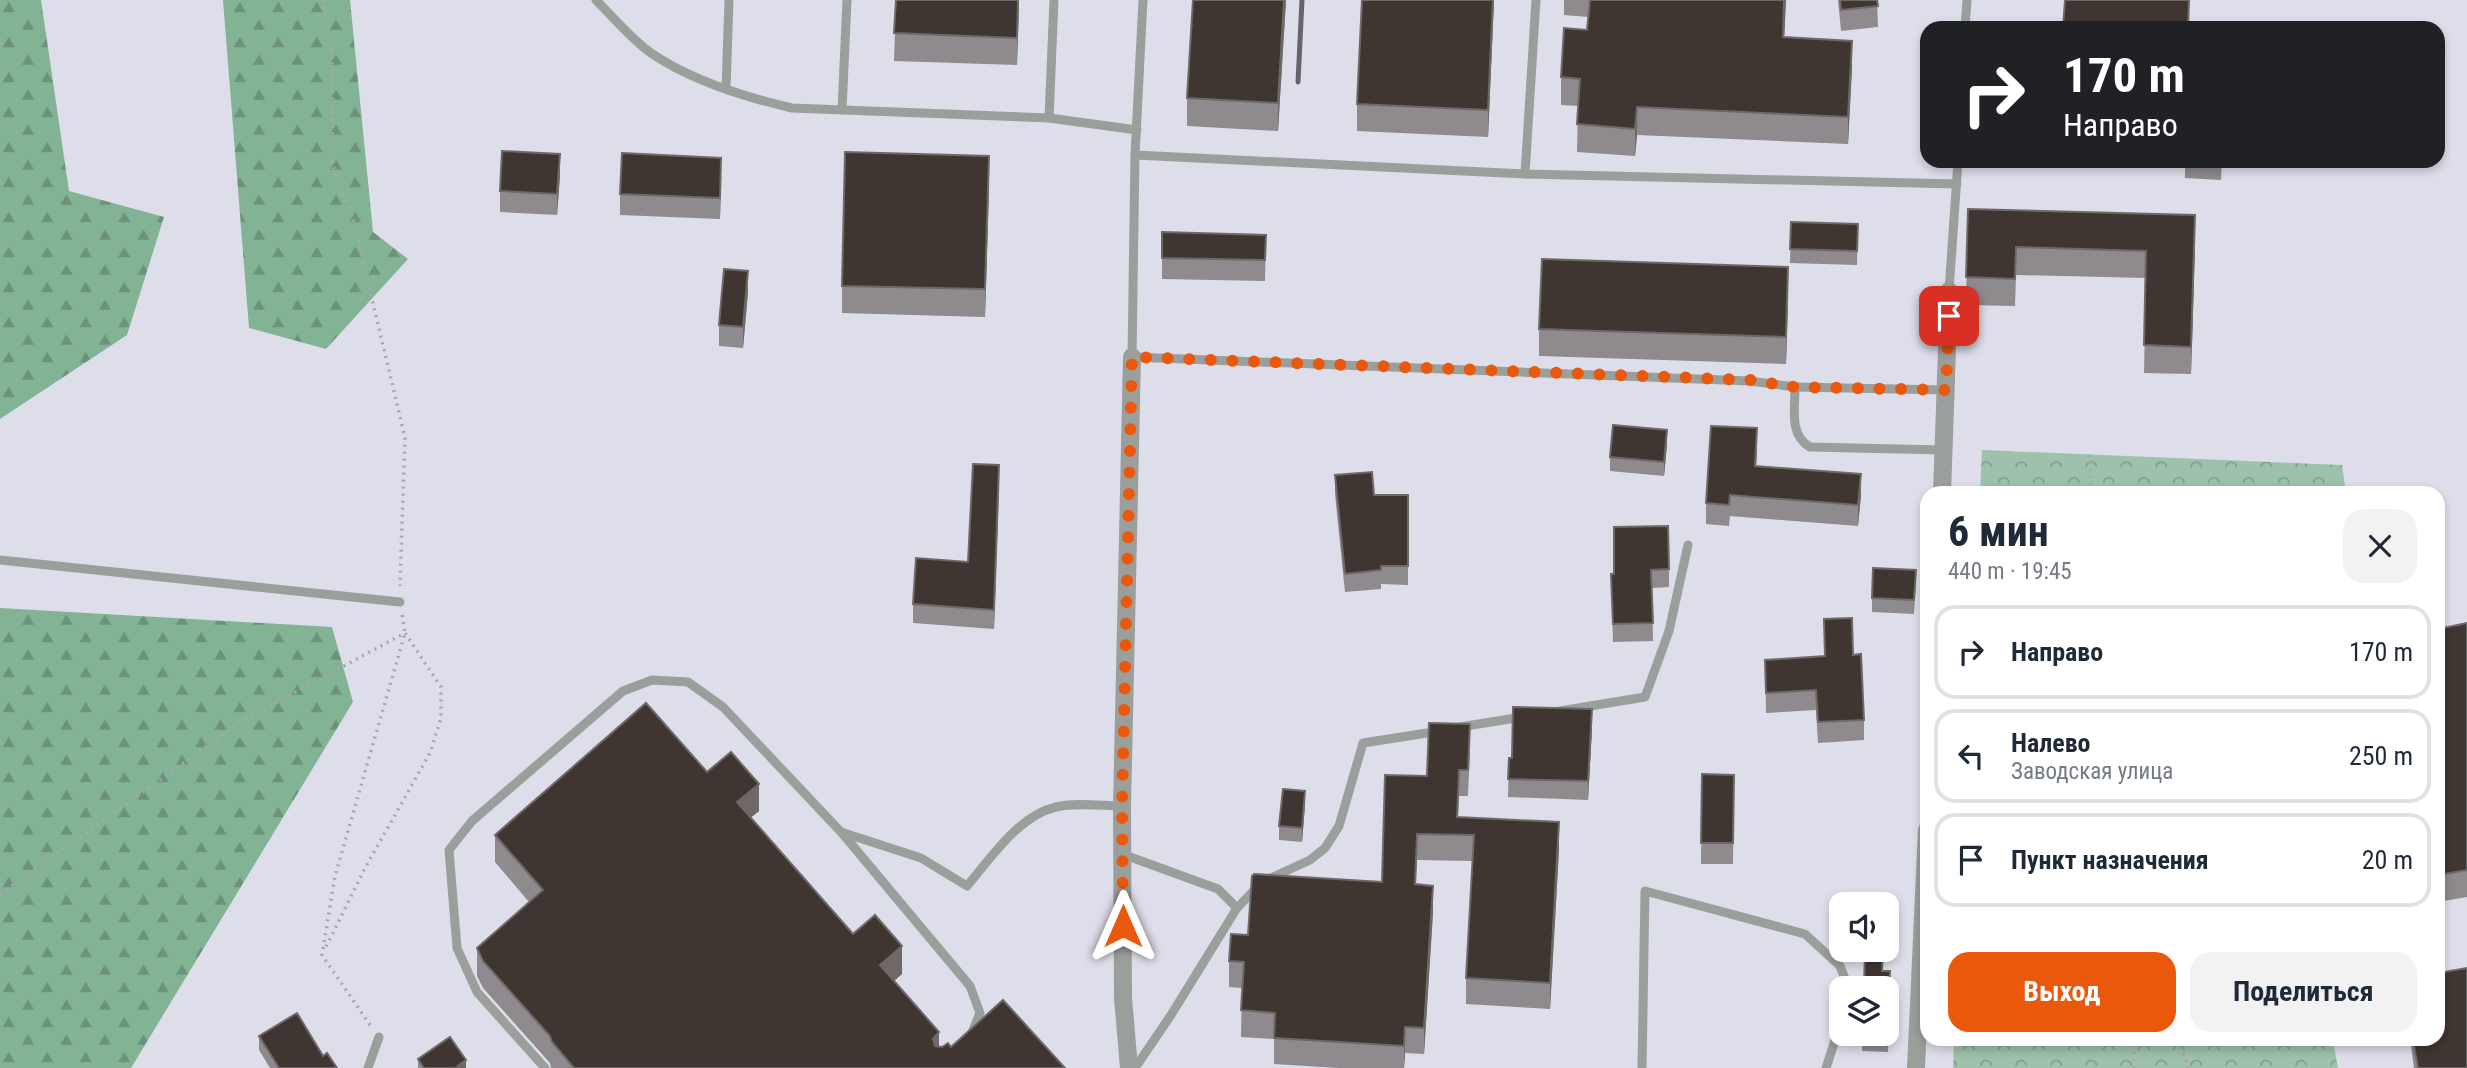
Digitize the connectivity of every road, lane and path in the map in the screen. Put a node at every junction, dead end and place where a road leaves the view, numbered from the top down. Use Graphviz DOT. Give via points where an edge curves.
graph roads {
  1 [pos="324,0"];
  2 [pos="596,0"];
  3 [pos="729,0"];
  4 [pos="847,0"];
  5 [pos="1054,0"];
  6 [pos="1143,0"];
  7 [pos="1536,0"];
  8 [pos="1967,0"];
  9 [pos="1966,21"];
  10 [pos="726,89"];
  11 [pos="842,110"];
  12 [pos="1049,118"];
  13 [pos="1137,130"];
  14 [pos="1135,155"];
  15 [pos="1958,168"];
  16 [pos="1525,174"];
  17 [pos="1957,184"];
  18 [pos="1949,291"];
  19 [pos="1132,357"];
  20 [pos="1795,387"];
  21 [pos="1946,390"];
  22 [pos="1944,450"];
  23 [pos="2090,455"];
  24 [pos="1942,486"];
  25 [pos="2091,486"];
  26 [pos="1688,545"];
  27 [pos="0,560"];
  28 [pos="400,602"];
  29 [pos="405,633"];
  30 [pos="1551,712"];
  31 [pos="1538,714"];
  32 [pos="1122,806"];
  33 [pos="841,832"];
  34 [pos="1122,854"];
  35 [pos="0,894"];
  36 [pos="1237,908"];
  37 [pos="322,955"];
  38 [pos="1844,976"];
  39 [pos="1920,981"];
  40 [pos="379,1037"];
  41 [pos="967,1044"];
  42 [pos="1833,1046"];
  43 [pos="2134,1046"];
  44 [pos="2181,1046"];
  45 [pos="368,1068"];
  46 [pos="545,1068"];
  47 [pos="1129,1068"];
  48 [pos="1135,1068"];
  49 [pos="1642,1068"];
  50 [pos="1826,1068"];
  51 [pos="1916,1068"];
  52 [pos="2134,1068"];
  53 [pos="2188,1068"];
  1 -- 28 [label="path" via="332,54 333,166 354,223 405,438"];
  2 -- 10 [label="lane" via="649,52"];
  3 -- 10 [label="lane"];
  4 -- 11 [label="lane"];
  5 -- 12 [label="lane"];
  6 -- 13 [label="lane"];
  7 -- 16 [label="lane"];
  8 -- 9 [label="lane"];
  10 -- 11 [label="lane" via="792,108"];
  11 -- 12 [label="lane"];
  12 -- 13 [label="lane"];
  13 -- 14 [label="lane"];
  14 -- 16 [label="lane"];
  14 -- 19 [label="lane"];
  15 -- 17 [label="lane"];
  16 -- 17 [label="lane"];
  17 -- 18 [label="lane"];
  18 -- 21 [label="street"];
  19 -- 20 [label="lane" via="1750,380"];
  19 -- 32 [label="street"];
  20 -- 21 [label="lane"];
  20 -- 22 [label="lane" via="1796,433 1810,447"];
  21 -- 22 [label="street"];
  22 -- 24 [label="street"];
  23 -- 25 [label="path"];
  26 -- 30 [label="lane" via="1669,631 1645,697"];
  27 -- 28 [label="lane"];
  28 -- 29 [label="path"];
  29 -- 35 [label="path" via="242,721"];
  29 -- 37 [label="path" via="335,876"];
  29 -- 37 [label="path" via="441,687 441,718 430,753"];
  31 -- 36 [label="lane" via="1363,743 1339,825 1325,848 1262,882"];
  32 -- 33 [label="lane" via="1058,806 1040,813 1018,830 967,886 921,858"];
  32 -- 34 [label="street"];
  33 -- 41 [label="lane" via="970,986 980,1013"];
  33 -- 46 [label="lane" via="723,707 688,682 652,681 624,691 471,821 449,850 457,948 477,992"];
  34 -- 36 [label="lane" via="1218,889"];
  34 -- 47 [label="street" via="1123,998"];
  36 -- 48 [label="lane"];
  37 -- 40 [label="path"];
  38 -- 49 [label="lane" via="1840,966 1805,934 1645,891"];
  39 -- 51 [label="street"];
  40 -- 45 [label="lane"];
  42 -- 50 [label="lane"];
  43 -- 52 [label="path"];
  44 -- 53 [label="path"];
}
